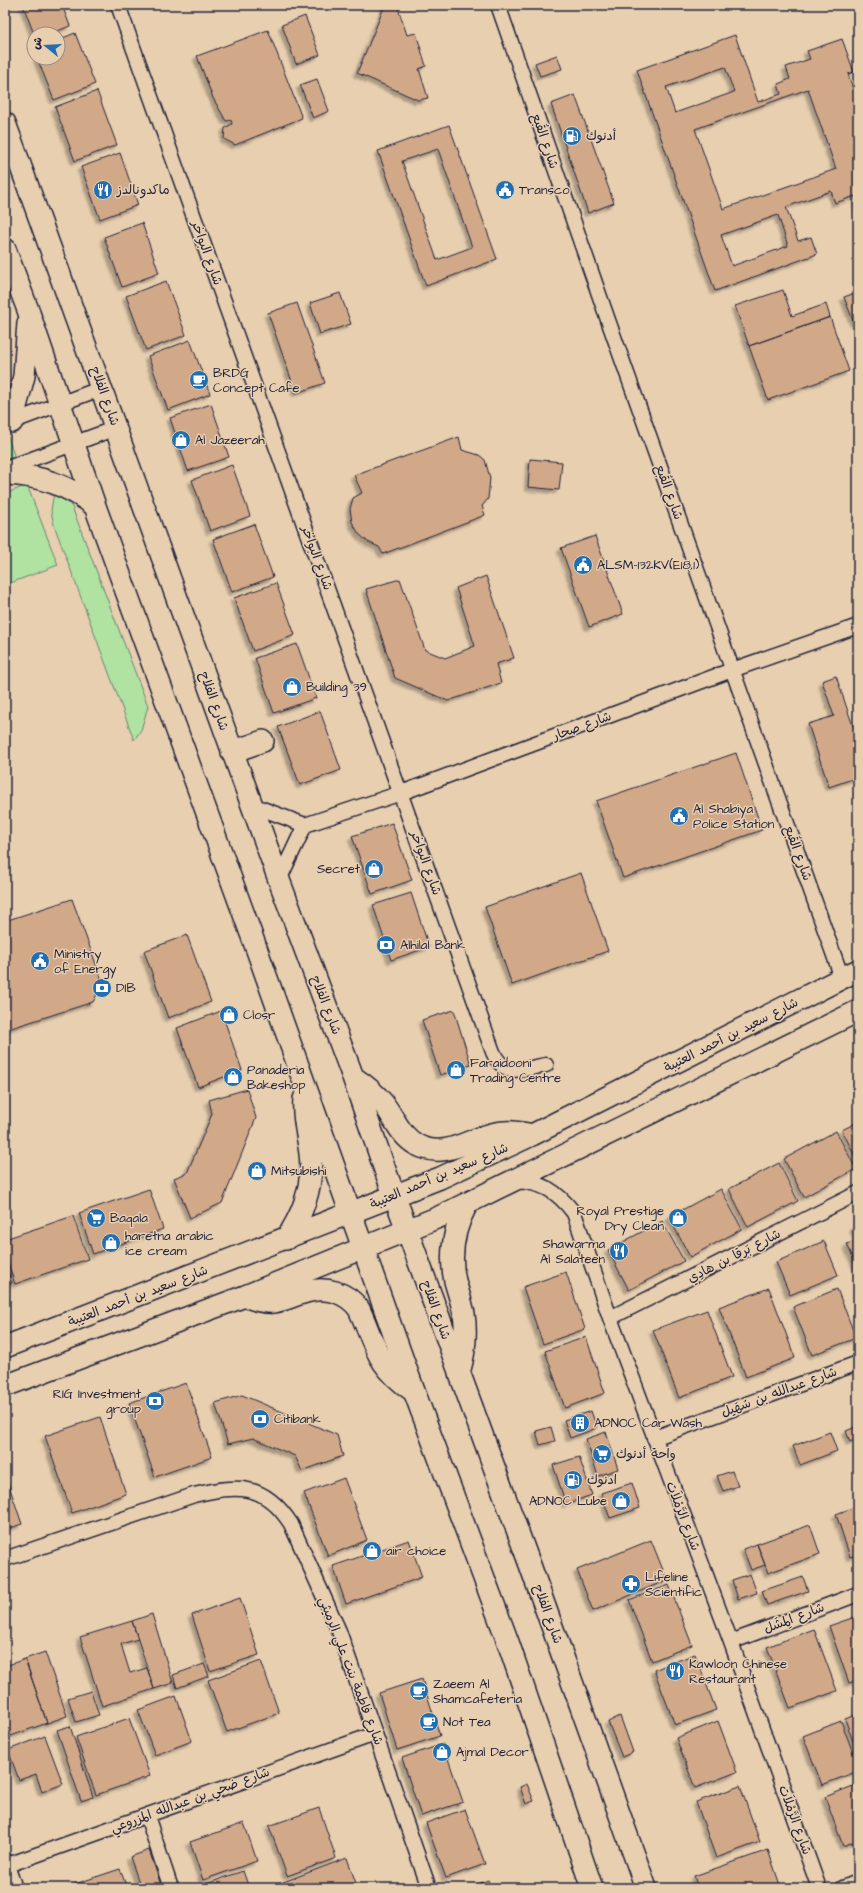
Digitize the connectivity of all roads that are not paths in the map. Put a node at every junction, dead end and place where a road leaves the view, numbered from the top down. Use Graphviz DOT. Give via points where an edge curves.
graph roads {
  1 [pos="118,5"];
  2 [pos="498,5"];
  3 [pos="5,123"];
  4 [pos="5,249"];
  5 [pos="28,310"];
  6 [pos="102,388"];
  7 [pos="60,403"];
  8 [pos="8,423"];
  9 [pos="116,428"];
  10 [pos="73,443"];
  11 [pos="5,469"];
  12 [pos="5,474"];
  13 [pos="95,506"];
  14 [pos="858,626"];
  15 [pos="732,670"];
  16 [pos="263,741"];
  17 [pos="232,752"];
  18 [pos="401,793"];
  19 [pos="252,805"];
  20 [pos="306,825"];
  21 [pos="279,880"];
  22 [pos="850,974"];
  23 [pos="858,1011"];
  24 [pos="546,1065"];
  25 [pos="353,1077"];
  26 [pos="306,1088"];
  27 [pos="532,1135"];
  28 [pos="512,1181"];
  29 [pos="858,1193"];
  30 [pos="395,1196"];
  31 [pos="467,1204"];
  32 [pos="350,1213"];
  33 [pos="407,1230"];
  34 [pos="286,1239"];
  35 [pos="363,1249"];
  36 [pos="245,1296"];
  37 [pos="610,1318"];
  38 [pos="5,1347"];
  39 [pos="858,1363"];
  40 [pos="459,1373"];
  41 [pos="5,1386"];
  42 [pos="414,1391"];
  43 [pos="654,1438"];
  44 [pos="5,1559"];
  45 [pos="858,1594"];
  46 [pos="731,1642"];
  47 [pos="375,1734"];
  48 [pos="147,1816"];
  49 [pos="6,1864"];
  50 [pos="858,1882"];
  51 [pos="15,1888"];
  52 [pos="171,1888"];
  53 [pos="429,1888"];
  54 [pos="592,1888"];
  55 [pos="646,1888"];
  56 [pos="819,1888"];
  57 [pos="843,1888"];
  1 -- 18 [label="street, شارع البواخر"];
  2 -- 15 [label="street, شارع القُبع"];
  3 -- 6 [label="main road, شارع الفلاح"];
  4 -- 5 [label="main road"];
  5 -- 7 [label="main road"];
  5 -- 8 [label="main road" via="25,369"];
  6 -- 7 [label="street"];
  6 -- 9 [label="main road, شارع الفلاح"];
  7 -- 8 [label="street"];
  7 -- 10 [label="main road"];
  9 -- 10 [label="street"];
  9 -- 17 [label="main road, شارع الفلاح"];
  10 -- 11 [label="street"];
  10 -- 13 [label="main road"];
  12 -- 13 [label="main road" via="49,480 73,491"];
  13 -- 26 [label="main road"];
  14 -- 15 [label="street, شارع صحار"];
  15 -- 18 [label="street, شارع صحار"];
  15 -- 22 [label="street, شارع القُبع"];
  16 -- 17 [label="main road"];
  17 -- 19 [label="main road, شارع الفلاح"];
  18 -- 20 [label="street, شارع صحار"];
  18 -- 24 [label="street, شارع البواخر" via="496,1060 513,1070"];
  19 -- 20 [label="street"];
  19 -- 21 [label="main road, شارع الفلاح"];
  20 -- 21 [label="street"];
  21 -- 25 [label="main road, شارع الفلاح"];
  22 -- 27 [label="main road, شارع سعيد بن أحمد العتيبة"];
  23 -- 28 [label="main road"];
  25 -- 27 [label="main road" via="383,1103 409,1140 424,1148 437,1151 452,1149 486,1135 505,1132"];
  25 -- 30 [label="main road, شارع الفلاح"];
  26 -- 32 [label="main road"];
  26 -- 34 [label="main road" via="303,1117 310,1154 310,1184 303,1210"];
  27 -- 30 [label="main road, شارع سعيد بن أحمد العتيبة"];
  28 -- 31 [label="main road"];
  28 -- 37 [label="street, شارع الرَّمْلاَت" via="530,1182 548,1188 563,1198 574,1213"];
  29 -- 37 [label="street, شارع بَرقا بن هادِي"];
  30 -- 32 [label="main road, شارع سعيد بن أحمد العتيبة"];
  30 -- 33 [label="main road, شارع الفلاح"];
  31 -- 33 [label="main road"];
  31 -- 40 [label="main road" via="456,1227 452,1250 453,1272 465,1328 464,1351"];
  32 -- 34 [label="main road, شارع سعيد بن أحمد العتيبة"];
  32 -- 35 [label="main road"];
  33 -- 35 [label="main road"];
  33 -- 40 [label="main road, شارع الفلاح"];
  34 -- 38 [label="main road, شارع سعيد بن أحمد العتيبة"];
  35 -- 36 [label="main road"];
  35 -- 42 [label="main road"];
  36 -- 41 [label="main road"];
  36 -- 42 [label="main road" via="262,1302 272,1302 314,1290 344,1295 359,1309 374,1348 387,1368"];
  37 -- 43 [label="street, شارع الرَّمْلاَت"];
  39 -- 43 [label="street, شارع عبدالله بن سُهَيل"];
  40 -- 55 [label="main road, شارع الفلاح"];
  42 -- 54 [label="main road" via="508,1642"];
  43 -- 46 [label="street, شارع الرَّمْلاَت"];
  44 -- 47 [label="street, شارع فاطمة بنت علي الرميثي" via="194,1495 223,1488 248,1489 269,1498 291,1524 339,1631"];
  45 -- 46 [label="street, شارع المِشَل"];
  46 -- 56 [label="street, شارع الرَّمْلاَت"];
  47 -- 48 [label="street, شارع ضحي بن عبدالله المزروعي"];
  47 -- 53 [label="street, شارع فاطمة بنت علي الرميثي"];
  48 -- 49 [label="street, شارع ضحي بن عبدالله المزروعي"];
  48 -- 52 [label="street"];
  49 -- 51 [label="street"];
  50 -- 57 [label="street"];
}
